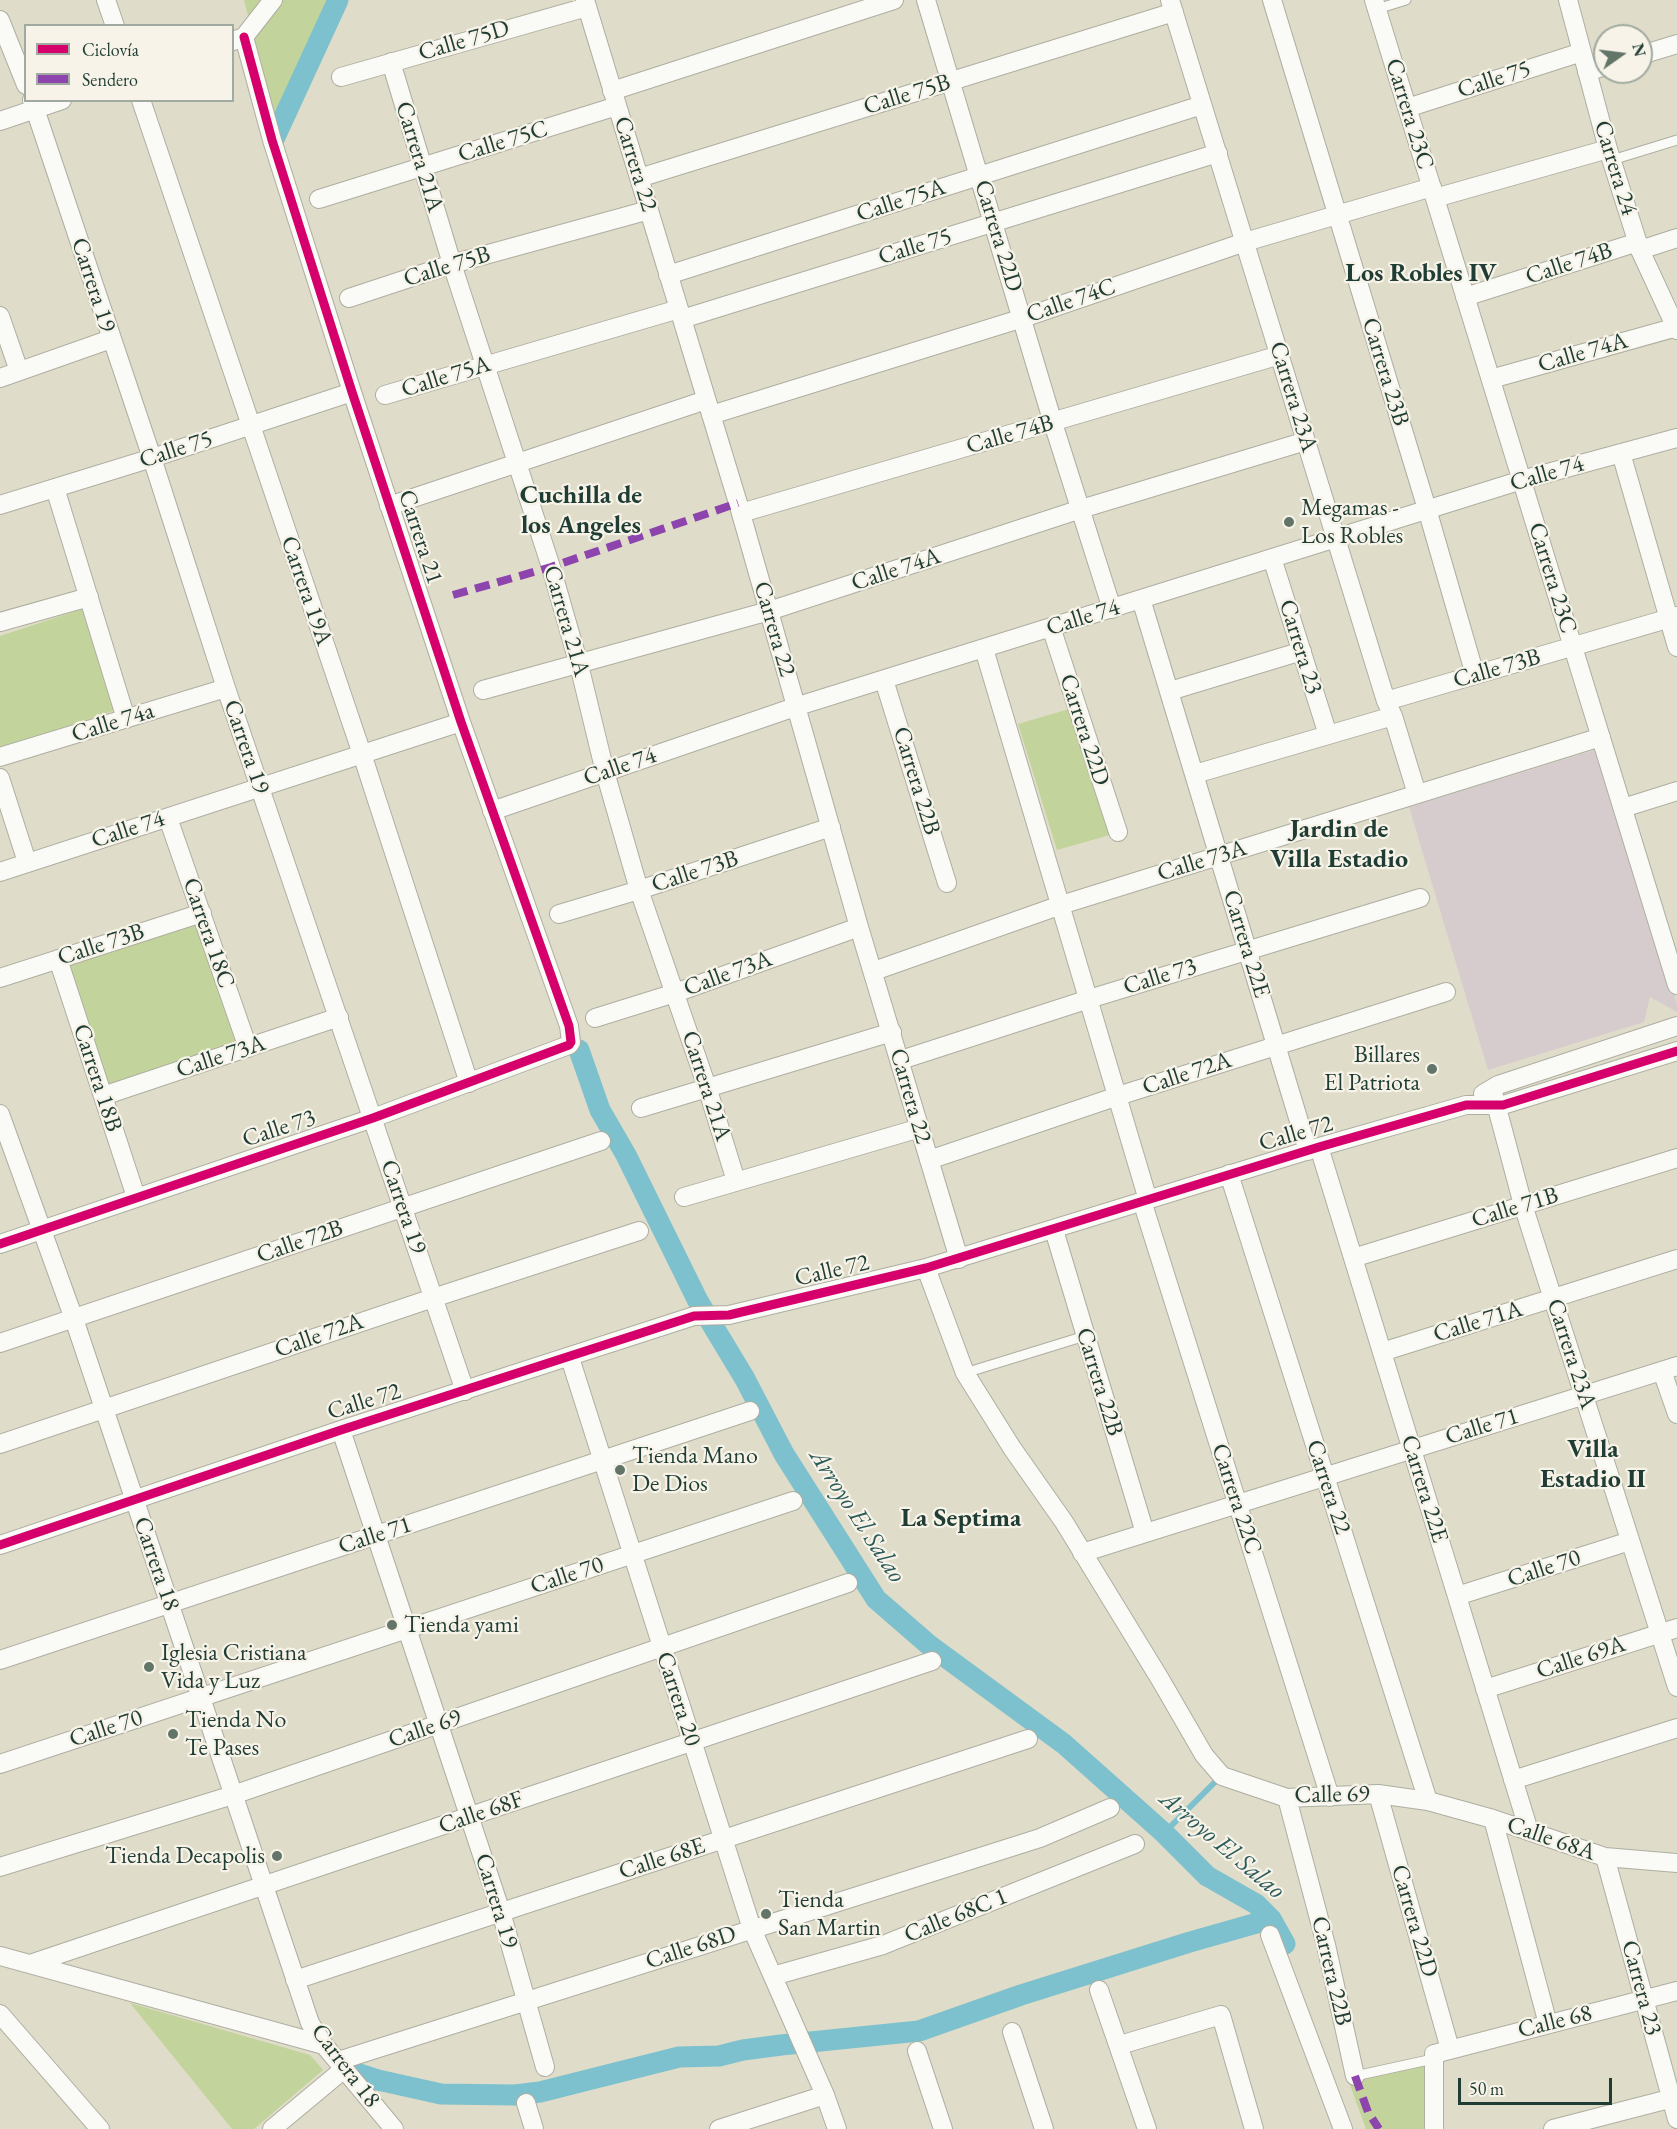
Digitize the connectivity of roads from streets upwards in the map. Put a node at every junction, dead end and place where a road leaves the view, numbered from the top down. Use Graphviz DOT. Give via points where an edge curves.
graph roads {
  1 [pos="106,0"];
  2 [pos="273,0"];
  3 [pos="894,0"];
  4 [pos="926,0"];
  5 [pos="1272,0"];
  6 [pos="1568,0"];
  7 [pos="586,3"];
  8 [pos="1375,4"];
  9 [pos="1172,6"];
  10 [pos="0,20"];
  11 [pos="114,24"];
  12 [pos="238,39"];
  13 [pos="1677,44"];
  14 [pos="1653,51"];
  15 [pos="1582,52"];
  16 [pos="391,62"];
  17 [pos="1593,70"];
  18 [pos="1587,72"];
  19 [pos="341,77"];
  20 [pos="24,80"];
  21 [pos="951,81"];
  22 [pos="615,98"];
  23 [pos="50,102"];
  24 [pos="142,102"];
  25 [pos="33,105"];
  26 [pos="1203,105"];
  27 [pos="1407,108"];
  28 [pos="0,121"];
  29 [pos="1218,153"];
  30 [pos="1610,155"];
  31 [pos="422,167"];
  32 [pos="980,176"];
  33 [pos="639,178"];
  34 [pos="1433,193"];
  35 [pos="319,199"];
  36 [pos="649,210"];
  37 [pos="1337,215"];
  38 [pos="994,222"];
  39 [pos="1677,238"];
  40 [pos="1245,242"];
  41 [pos="1639,246"];
  42 [pos="452,264"];
  43 [pos="669,275"];
  44 [pos="1465,297"];
  45 [pos="349,298"];
  46 [pos="680,314"];
  47 [pos="0,316"];
  48 [pos="1023,318"];
  49 [pos="1677,328"];
  50 [pos="111,339"];
  51 [pos="1280,355"];
  52 [pos="485,365"];
  53 [pos="19,371"];
  54 [pos="0,378"];
  55 [pos="1491,380"];
  56 [pos="352,392"];
  57 [pos="385,395"];
  58 [pos="709,408"];
  59 [pos="1053,423"];
  60 [pos="250,426"];
  61 [pos="1677,438"];
  62 [pos="1306,441"];
  63 [pos="1621,453"];
  64 [pos="152,458"];
  65 [pos="517,463"];
  66 [pos="1522,480"];
  67 [pos="55,488"];
  68 [pos="0,505"];
  69 [pos="389,506"];
  70 [pos="1081,509"];
  71 [pos="1427,510"];
  72 [pos="741,513"];
  73 [pos="1337,538"];
  74 [pos="1272,558"];
  75 [pos="88,597"];
  76 [pos="1142,599"];
  77 [pos="1112,609"];
  78 [pos="769,611"];
  79 [pos="1673,617"];
  80 [pos="0,622"];
  81 [pos="1051,627"];
  82 [pos="1573,646"];
  83 [pos="1677,647"];
  84 [pos="984,649"];
  85 [pos="1302,651"];
  86 [pos="579,665"];
  87 [pos="1475,675"];
  88 [pos="885,680"];
  89 [pos="226,688"];
  90 [pos="483,690"];
  91 [pos="1170,691"];
  92 [pos="795,707"];
  93 [pos="1389,708"];
  94 [pos="126,719"];
  95 [pos="461,722"];
  96 [pos="1328,735"];
  97 [pos="1600,736"];
  98 [pos="362,754"];
  99 [pos="0,757"];
  100 [pos="605,772"];
  101 [pos="1195,774"];
  102 [pos="0,778"];
  103 [pos="260,788"];
  104 [pos="1677,791"];
  105 [pos="1417,794"];
  106 [pos="1623,808"];
  107 [pos="492,811"];
  108 [pos="168,818"];
  109 [pos="831,827"];
  110 [pos="1118,832"];
  111 [pos="1220,855"];
  112 [pos="27,862"];
  113 [pos="0,872"];
  114 [pos="947,883"];
  115 [pos="639,890"];
  116 [pos="1420,898"];
  117 [pos="1061,905"];
  118 [pos="202,913"];
  119 [pos="559,915"];
  120 [pos="859,927"];
  121 [pos="1248,950"];
  122 [pos="58,959"];
  123 [pos="873,971"];
  124 [pos="0,978"];
  125 [pos="1677,985"];
  126 [pos="1446,992"];
  127 [pos="675,993"];
  128 [pos="1089,999"];
  129 [pos="339,1017"];
  130 [pos="595,1018"];
  131 [pos="1677,1026"];
  132 [pos="892,1032"];
  133 [pos="569,1045"];
  134 [pos="1277,1046"];
  135 [pos="248,1048"];
  136 [pos="1677,1051"];
  137 [pos="901,1060"];
  138 [pos="469,1083"];
  139 [pos="707,1087"];
  140 [pos="103,1096"];
  141 [pos="1118,1096"];
  142 [pos="1494,1097"];
  143 [pos="641,1108"];
  144 [pos="373,1118"];
  145 [pos="2,1125"];
  146 [pos="920,1128"];
  147 [pos="601,1141"];
  148 [pos="1313,1149"];
  149 [pos="1677,1158"];
  150 [pos="929,1160"];
  151 [pos="1229,1174"];
  152 [pos="736,1181"];
  153 [pos="136,1197"];
  154 [pos="684,1197"];
  155 [pos="1145,1200"];
  156 [pos="1523,1205"];
  157 [pos="403,1208"];
  158 [pos="43,1230"];
  159 [pos="1054,1230"];
  160 [pos="639,1231"];
  161 [pos="0,1244"];
  162 [pos="1353,1258"];
  163 [pos="959,1259"];
  164 [pos="1677,1259"];
  165 [pos="926,1268"];
  166 [pos="433,1298"];
  167 [pos="1553,1298"];
  168 [pos="74,1319"];
  169 [pos="0,1343"];
  170 [pos="1382,1352"];
  171 [pos="570,1358"];
  172 [pos="1670,1369"];
  173 [pos="465,1391"];
  174 [pos="1584,1395"];
  175 [pos="104,1409"];
  176 [pos="750,1411"];
  177 [pos="1677,1414"];
  178 [pos="341,1430"];
  179 [pos="0,1444"];
  180 [pos="1412,1449"];
  181 [pos="602,1461"];
  182 [pos="1325,1477"];
  183 [pos="134,1498"];
  184 [pos="793,1501"];
  185 [pos="1238,1504"];
  186 [pos="1145,1533"];
  187 [pos="376,1535"];
  188 [pos="1630,1541"];
  189 [pos="0,1545"];
  190 [pos="1082,1553"];
  191 [pos="632,1554"];
  192 [pos="848,1583"];
  193 [pos="1457,1596"];
  194 [pos="170,1604"];
  195 [pos="408,1629"];
  196 [pos="1668,1630"];
  197 [pos="662,1647"];
  198 [pos="0,1660"];
  199 [pos="932,1661"];
  200 [pos="1677,1687"];
  201 [pos="1485,1689"];
  202 [pos="201,1698"];
  203 [pos="439,1724"];
  204 [pos="1677,1728"];
  205 [pos="1028,1739"];
  206 [pos="692,1742"];
  207 [pos="0,1764"];
  208 [pos="1513,1780"];
  209 [pos="1378,1794"];
  210 [pos="234,1795"];
  211 [pos="1330,1797"];
  212 [pos="1287,1798"];
  213 [pos="1428,1801"];
  214 [pos="1110,1808"];
  215 [pos="470,1817"];
  216 [pos="1493,1819"];
  217 [pos="1529,1831"];
  218 [pos="723,1839"];
  219 [pos="1136,1844"];
  220 [pos="1605,1857"];
  221 [pos="1677,1863"];
  222 [pos="0,1867"];
  223 [pos="264,1886"];
  224 [pos="501,1912"];
  225 [pos="752,1929"];
  226 [pos="1270,1935"];
  227 [pos="0,1956"];
  228 [pos="30,1964"];
  229 [pos="772,1976"];
  230 [pos="296,1980"];
  231 [pos="1100,1990"];
  232 [pos="1677,1990"];
  233 [pos="1644,1999"];
  234 [pos="526,2001"];
  235 [pos="0,2014"];
  236 [pos="1548,2024"];
  237 [pos="1012,2031"];
  238 [pos="324,2045"];
  239 [pos="1120,2045"];
  240 [pos="917,2051"];
  241 [pos="1439,2054"];
  242 [pos="341,2065"];
  243 [pos="545,2067"];
  244 [pos="1355,2076"];
  245 [pos="825,2095"];
  246 [pos="1674,2098"];
  247 [pos="526,2103"];
  248 [pos="1677,2119"];
  249 [pos="100,2129"];
  250 [pos="272,2129"];
  251 [pos="394,2129"];
  252 [pos="534,2129"];
  253 [pos="719,2129"];
  254 [pos="837,2129"];
  255 [pos="943,2129"];
  256 [pos="1044,2129"];
  257 [pos="1147,2129"];
  258 [pos="1254,2129"];
  259 [pos="1344,2129"];
  260 [pos="1434,2129"];
  261 [pos="1553,2129"];
  1 -- 11 [label="street"];
  2 -- 12 [label="street"];
  3 -- 22 [label="street, Calle 75C"];
  4 -- 21 [label="street, Carrera 22D"];
  5 -- 37 [label="street, Carrera 23B"];
  6 -- 15 [label="street, Carrera 24"];
  7 -- 16 [label="street, Calle 75D"];
  7 -- 22 [label="street, Carrera 22"];
  8 -- 27 [label="street, Carrera 23C"];
  9 -- 21 [label="street, Calle 75B"];
  9 -- 26 [label="street, Carrera 23A"];
  10 -- 20 [label="street"];
  12 -- 56 [label="street, Carrera 21"];
  13 -- 14 [label="street"];
  15 -- 18 [label="street, Carrera 24"];
  15 -- 27 [label="street, Calle 75"];
  16 -- 19 [label="street, Calle 75D"];
  16 -- 31 [label="street, Carrera 21A"];
  17 -- 18 [label="street"];
  18 -- 30 [label="street, Carrera 24"];
  21 -- 32 [label="street, Carrera 22D"];
  21 -- 33 [label="street, Calle 75B"];
  22 -- 31 [label="street, Calle 75C"];
  22 -- 33 [label="street, Carrera 22"];
  23 -- 25 [label="street"];
  24 -- 60 [label="street, Carrera 19A"];
  25 -- 28 [label="street"];
  25 -- 50 [label="street, Carrera 19"];
  26 -- 29 [label="street, Carrera 23A"];
  26 -- 32 [label="street, Calle 75A"];
  27 -- 34 [label="street, Carrera 23C"];
  29 -- 38 [label="street, Calle 75"];
  29 -- 40 [label="street, Carrera 23A"];
  30 -- 34 [label="street, Calle 74C"];
  30 -- 41 [label="street, Carrera 24"];
  31 -- 35 [label="street, Calle 75C"];
  31 -- 42 [label="street, Carrera 21A"];
  32 -- 38 [label="street, Carrera 22D"];
  32 -- 43 [label="street, Calle 75A"];
  33 -- 36 [label="street, Carrera 22"];
  34 -- 37 [label="street, Calle 74C"];
  34 -- 44 [label="street, Carrera 23C"];
  36 -- 42 [label="street, Calle 75B"];
  36 -- 43 [label="street, Carrera 22"];
  37 -- 40 [label="street, Calle 74C"];
  37 -- 71 [label="street, Carrera 23B"];
  38 -- 46 [label="street, Calle 75"];
  38 -- 48 [label="street, Carrera 22D"];
  39 -- 41 [label="street, Calle 74B"];
  40 -- 48 [label="street, Calle 74C"];
  40 -- 51 [label="street, Carrera 23A"];
  41 -- 44 [label="street, Calle 74B"];
  41 -- 49 [label="street, Carrera 24"];
  42 -- 45 [label="street, Calle 75B"];
  42 -- 52 [label="street, Carrera 21A"];
  43 -- 46 [label="street, Carrera 22"];
  44 -- 55 [label="street, Carrera 23C"];
  46 -- 52 [label="street, Calle 75A"];
  46 -- 58 [label="street, Carrera 22"];
  47 -- 53 [label="street"];
  48 -- 58 [label="street, Calle 74C"];
  48 -- 59 [label="street, Carrera 22D"];
  49 -- 55 [label="street, Calle 74A"];
  50 -- 53 [label="street"];
  50 -- 64 [label="street, Carrera 19"];
  51 -- 59 [label="street, Calle 74B"];
  51 -- 62 [label="street, Carrera 23A"];
  52 -- 57 [label="street, Calle 75A"];
  52 -- 65 [label="street, Carrera 21A"];
  53 -- 54 [label="street"];
  55 -- 66 [label="street, Carrera 23C"];
  56 -- 60 [label="street, Calle 75"];
  56 -- 69 [label="street, Carrera 21"];
  58 -- 65 [label="street"];
  58 -- 72 [label="street, Carrera 22"];
  59 -- 70 [label="street, Carrera 22D"];
  59 -- 72 [label="street, Calle 74B"];
  60 -- 64 [label="street, Calle 75"];
  60 -- 98 [label="street, Carrera 19A"];
  61 -- 63 [label="street, Calle 74"];
  62 -- 70 [label="street, Calle 74A"];
  62 -- 73 [label="street, Carrera 23A"];
  63 -- 66 [label="street, Calle 74"];
  63 -- 79 [label="street"];
  64 -- 67 [label="street, Calle 75"];
  64 -- 89 [label="street, Carrera 19"];
  65 -- 69 [label="street"];
  65 -- 86 [label="street, Carrera 21A"];
  66 -- 71 [label="street, Calle 74"];
  66 -- 82 [label="street, Carrera 23C"];
  67 -- 68 [label="street, Calle 75"];
  67 -- 75 [label="street"];
  69 -- 95 [label="street, Carrera 21"];
  70 -- 77 [label="street, Carrera 22D"];
  70 -- 78 [label="street, Calle 74A"];
  71 -- 73 [label="street, Calle 74"];
  71 -- 87 [label="street, Carrera 23B"];
  72 -- 78 [label="street, Carrera 22"];
  73 -- 74 [label="street, Calle 74"];
  73 -- 93 [label="street, Carrera 23A"];
  74 -- 76 [label="street, Calle 74"];
  74 -- 85 [label="street, Carrera 23"];
  75 -- 80 [label="street"];
  75 -- 94 [label="street"];
  76 -- 77 [label="street, Calle 74"];
  76 -- 91 [label="street, Carrera 22E"];
  77 -- 81 [label="street, Calle 74"];
  78 -- 86 [label="street, Calle 74A"];
  78 -- 92 [label="street, Carrera 22"];
  79 -- 82 [label="street, Calle 73B"];
  79 -- 83 [label="street"];
  81 -- 84 [label="street, Calle 74"];
  81 -- 110 [label="street, Carrera 22D"];
  82 -- 87 [label="street, Calle 73B"];
  82 -- 97 [label="street, Carrera 23C"];
  84 -- 88 [label="street, Calle 74"];
  84 -- 117 [label="street"];
  85 -- 91 [label="street"];
  85 -- 96 [label="street, Carrera 23"];
  86 -- 90 [label="street, Calle 74A"];
  86 -- 100 [label="street, Carrera 21A"];
  87 -- 93 [label="street, Calle 73B"];
  88 -- 92 [label="street, Calle 74"];
  88 -- 114 [label="street, Carrera 22B"];
  89 -- 94 [label="street, Calle 74a"];
  89 -- 103 [label="street, Carrera 19"];
  91 -- 101 [label="street, Carrera 22E"];
  92 -- 100 [label="street, Calle 74"];
  92 -- 109 [label="street, Carrera 22"];
  93 -- 96 [label="street, Calle 73B"];
  93 -- 105 [label="street, Carrera 23A"];
  94 -- 99 [label="street, Calle 74a"];
  95 -- 98 [label="street, Calle 74"];
  95 -- 107 [label="street, Carrera 21"];
  96 -- 101 [label="street, Calle 73B"];
  97 -- 105 [label="street, Calle 73A"];
  97 -- 106 [label="street, Carrera 23C"];
  98 -- 103 [label="street, Calle 74"];
  98 -- 138 [label="street, Carrera 19A"];
  100 -- 107 [label="street, Calle 74"];
  100 -- 115 [label="street, Carrera 21A"];
  101 -- 111 [label="street, Carrera 22E"];
  102 -- 112 [label="street"];
  103 -- 108 [label="street, Calle 74"];
  103 -- 129 [label="street, Carrera 19"];
  104 -- 106 [label="street"];
  105 -- 111 [label="street, Calle 73A"];
  106 -- 125 [label="street, Carrera 23C"];
  107 -- 133 [label="street, Carrera 21" via="569,1026"];
  108 -- 112 [label="street, Calle 74"];
  108 -- 118 [label="street, Carrera 18C"];
  109 -- 115 [label="street, Calle 73B"];
  109 -- 120 [label="street, Carrera 22"];
  111 -- 117 [label="street, Calle 73A"];
  111 -- 121 [label="street, Carrera 22E"];
  112 -- 113 [label="street, Calle 74"];
  115 -- 119 [label="street, Calle 73B"];
  115 -- 127 [label="street, Carrera 21A"];
  116 -- 121 [label="street, Calle 73"];
  117 -- 123 [label="street, Calle 73A"];
  117 -- 128 [label="street"];
  118 -- 122 [label="street, Calle 73B"];
  118 -- 135 [label="street, Carrera 18C"];
  120 -- 123 [label="street, Carrera 22"];
  120 -- 127 [label="street, Calle 73A"];
  121 -- 128 [label="street, Calle 73"];
  121 -- 134 [label="street, Carrera 22E"];
  122 -- 124 [label="street, Calle 73B"];
  122 -- 140 [label="street, Carrera 18B"];
  123 -- 132 [label="street, Carrera 22"];
  126 -- 134 [label="street, Calle 72A"];
  127 -- 130 [label="street, Calle 73A"];
  127 -- 139 [label="street, Carrera 21A"];
  128 -- 137 [label="street, Calle 73"];
  128 -- 141 [label="street"];
  129 -- 135 [label="street, Calle 73A"];
  129 -- 144 [label="street, Carrera 19"];
  131 -- 142 [label="street, Calle 72" via="1498,1085"];
  132 -- 137 [label="street, Carrera 22"];
  132 -- 139 [label="street"];
  133 -- 138 [label="street, Calle 73"];
  134 -- 141 [label="street, Calle 72A"];
  134 -- 148 [label="street, Carrera 22E"];
  135 -- 140 [label="street, Calle 73A"];
  136 -- 142 [label="street, Calle 72" via="1503,1105"];
  137 -- 146 [label="street, Carrera 22"];
  138 -- 144 [label="street, Calle 73"];
  139 -- 143 [label="street"];
  139 -- 152 [label="street, Carrera 21A"];
  140 -- 153 [label="street, Carrera 18B"];
  141 -- 150 [label="street, Calle 72A"];
  141 -- 155 [label="street"];
  142 -- 148 [label="street, Calle 72"];
  142 -- 156 [label="street, Carrera 23A"];
  144 -- 153 [label="street, Calle 73"];
  144 -- 157 [label="street, Carrera 19"];
  145 -- 158 [label="street, Carrera 18"];
  146 -- 150 [label="street, Carrera 22"];
  146 -- 152 [label="street"];
  147 -- 157 [label="street, Calle 72B"];
  148 -- 151 [label="street, Calle 72"];
  148 -- 162 [label="street, Carrera 22E"];
  149 -- 156 [label="street, Calle 71B"];
  150 -- 163 [label="street, Carrera 22"];
  151 -- 155 [label="street, Calle 72"];
  151 -- 182 [label="street, Carrera 22"];
  152 -- 154 [label="street"];
  153 -- 158 [label="street, Calle 73"];
  155 -- 159 [label="street, Calle 72"];
  155 -- 185 [label="street, Carrera 22C"];
  156 -- 162 [label="street, Calle 71B"];
  156 -- 167 [label="street, Carrera 23A"];
  157 -- 166 [label="street, Carrera 19"];
  157 -- 168 [label="street, Calle 72B"];
  158 -- 161 [label="street, Calle 73"];
  158 -- 168 [label="street, Carrera 18"];
  159 -- 163 [label="street, Calle 72"];
  159 -- 186 [label="street, Carrera 22B"];
  160 -- 166 [label="street, Calle 72A"];
  162 -- 170 [label="street, Carrera 22E"];
  163 -- 165 [label="street, Calle 72"];
  164 -- 167 [label="street, Calle 71A"];
  165 -- 171 [label="street, Calle 72" via="729,1315 694,1316"];
  165 -- 190 [label="street" via="964,1372"];
  166 -- 173 [label="street, Carrera 19"];
  166 -- 175 [label="street, Calle 72A"];
  167 -- 170 [label="street, Calle 71A"];
  167 -- 174 [label="street, Carrera 23A"];
  168 -- 169 [label="street, Calle 72B"];
  168 -- 175 [label="street, Carrera 18"];
  170 -- 180 [label="street, Carrera 22E"];
  171 -- 173 [label="street, Calle 72"];
  171 -- 181 [label="street, Carrera 20"];
  172 -- 174 [label="street, Calle 71"];
  172 -- 177 [label="street"];
  173 -- 178 [label="street, Calle 72"];
  174 -- 180 [label="street, Calle 71"];
  174 -- 188 [label="street, Carrera 23A"];
  175 -- 179 [label="street, Calle 72A"];
  175 -- 183 [label="street, Carrera 18"];
  176 -- 181 [label="street, Calle 71"];
  178 -- 183 [label="street, Calle 72"];
  178 -- 187 [label="street, Carrera 19"];
  180 -- 182 [label="street, Calle 71"];
  180 -- 193 [label="street, Carrera 22E"];
  181 -- 187 [label="street, Calle 71"];
  181 -- 191 [label="street, Carrera 20"];
  182 -- 185 [label="street, Calle 71"];
  182 -- 213 [label="street, Carrera 22"];
  183 -- 189 [label="street, Calle 72"];
  183 -- 194 [label="street, Carrera 18"];
  184 -- 191 [label="street, Calle 70"];
  185 -- 186 [label="street, Calle 71"];
  185 -- 211 [label="street, Carrera 22C"];
  186 -- 190 [label="street, Calle 71"];
  187 -- 194 [label="street, Calle 71"];
  187 -- 195 [label="street, Carrera 19"];
  188 -- 193 [label="street, Calle 70"];
  188 -- 196 [label="street, Carrera 23A"];
  190 -- 212 [label="street, Calle 69" via="1204,1755 1222,1776"];
  191 -- 195 [label="street, Calle 70"];
  191 -- 197 [label="street, Carrera 20"];
  192 -- 197 [label="street, Calle 69"];
  193 -- 201 [label="street, Carrera 22E"];
  194 -- 198 [label="street, Calle 71"];
  194 -- 202 [label="street, Carrera 18"];
  195 -- 202 [label="street, Calle 70"];
  195 -- 203 [label="street, Carrera 19"];
  196 -- 200 [label="street, Carrera 23A"];
  196 -- 201 [label="street, Calle 69A"];
  197 -- 203 [label="street, Calle 69"];
  197 -- 206 [label="street, Carrera 20"];
  199 -- 206 [label="street, Calle 68F"];
  201 -- 208 [label="street, Carrera 22E"];
  202 -- 207 [label="street, Calle 70"];
  202 -- 210 [label="street, Carrera 18"];
  203 -- 210 [label="street, Calle 69"];
  203 -- 215 [label="street, Carrera 19"];
  204 -- 208 [label="street"];
  205 -- 218 [label="street, Calle 68E"];
  206 -- 215 [label="street, Calle 68F"];
  206 -- 218 [label="street, Carrera 20"];
  208 -- 217 [label="street, Carrera 22E"];
  209 -- 211 [label="street, Calle 69"];
  209 -- 213 [label="street, Calle 69"];
  209 -- 241 [label="street, Carrera 22D"];
  210 -- 222 [label="street, Calle 69"];
  210 -- 223 [label="street, Carrera 18"];
  211 -- 212 [label="street, Calle 69"];
  212 -- 244 [label="street, Carrera 22B"];
  213 -- 216 [label="street, Calle 68A"];
  214 -- 225 [label="street, Calle 68D" via="1040,1838"];
  215 -- 223 [label="street, Calle 68F"];
  215 -- 224 [label="street, Carrera 19"];
  216 -- 217 [label="street, Calle 68A"];
  216 -- 236 [label="street"];
  217 -- 220 [label="street, Calle 68A"];
  218 -- 224 [label="street, Calle 68E"];
  218 -- 225 [label="street, Carrera 20"];
  219 -- 229 [label="street, Calle 68C 1" via="883,1946"];
  220 -- 221 [label="street, Calle 68A"];
  220 -- 233 [label="street, Carrera 23"];
  223 -- 228 [label="street, Calle 68F"];
  223 -- 230 [label="street, Carrera 18"];
  224 -- 230 [label="street, Calle 68E"];
  224 -- 234 [label="street, Carrera 19"];
  225 -- 229 [label="street, Carrera 20"];
  225 -- 234 [label="street, Calle 68D"];
  226 -- 259 [label="street"];
  227 -- 228 [label="street"];
  228 -- 238 [label="street"];
  229 -- 245 [label="street, Carrera 20"];
  230 -- 238 [label="street, Carrera 18" via="310,2024"];
  231 -- 239 [label="street"];
  232 -- 233 [label="street, Calle 68"];
  233 -- 236 [label="street, Calle 68"];
  233 -- 246 [label="street, Carrera 23"];
  234 -- 242 [label="street, Calle 68D"];
  234 -- 243 [label="street, Carrera 19"];
  235 -- 249 [label="street"];
  236 -- 241 [label="street, Calle 68"];
  237 -- 256 [label="street"];
  238 -- 242 [label="street, Carrera 18"];
  239 -- 257 [label="street"];
  239 -- 258 [label="street" via="1221,2015"];
  240 -- 255 [label="street"];
  241 -- 260 [label="street, Carrera 22D"];
  242 -- 250 [label="street, Calle 68D"];
  242 -- 251 [label="street, Carrera 18"];
  245 -- 253 [label="street"];
  245 -- 254 [label="street"];
  246 -- 248 [label="street, Carrera 23"];
  246 -- 261 [label="street"];
  247 -- 252 [label="street"];
}
